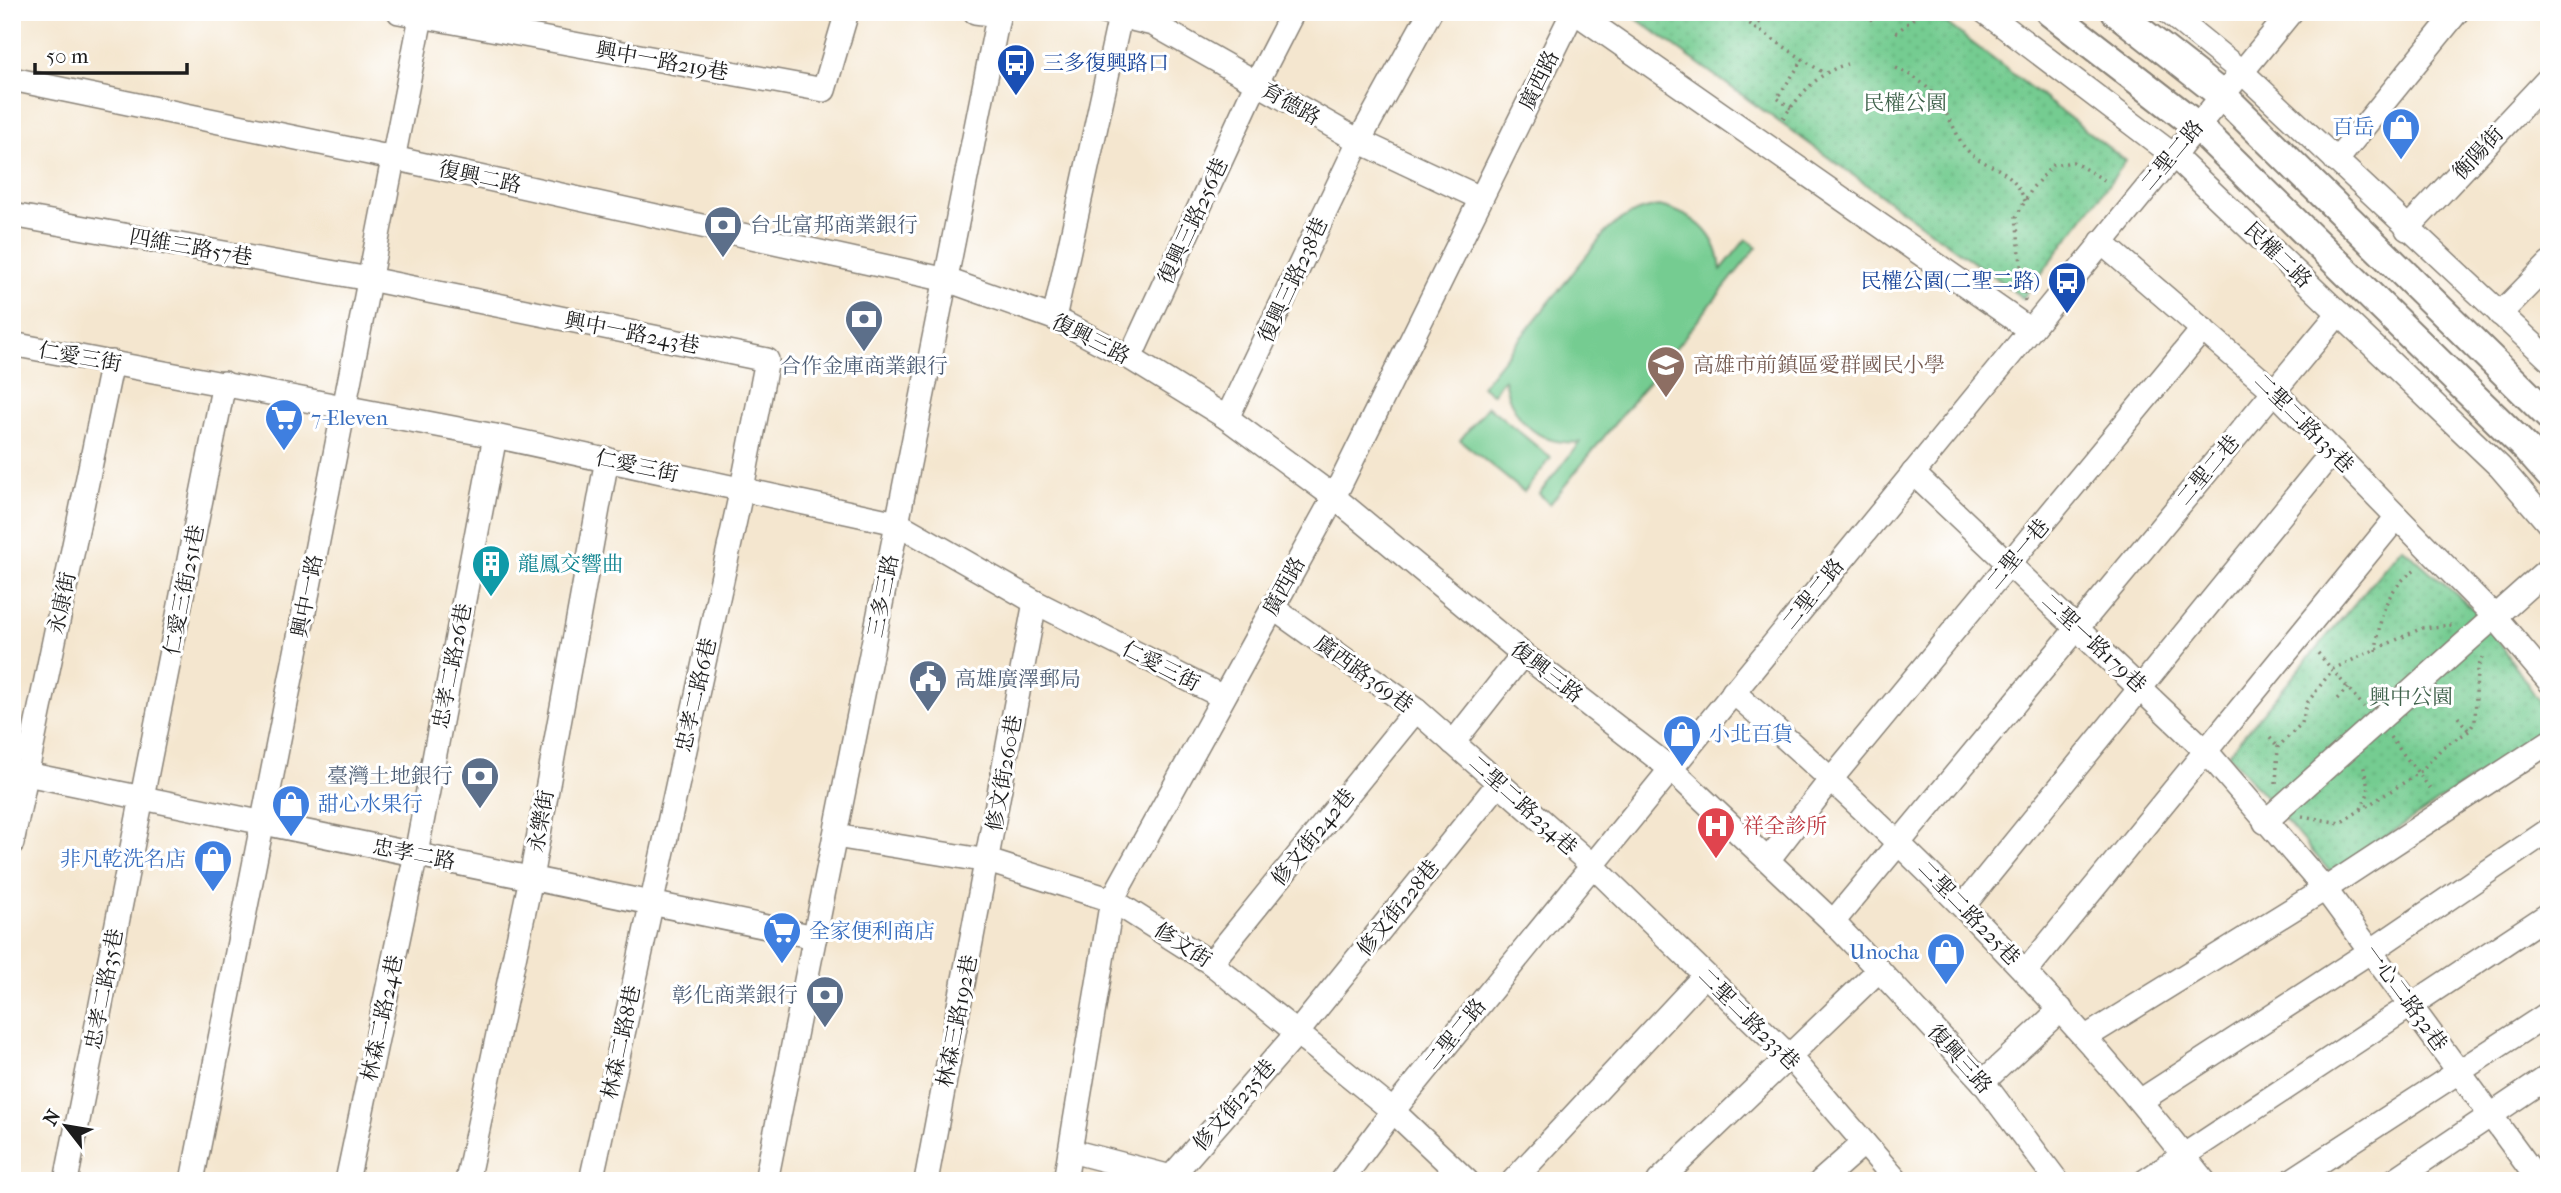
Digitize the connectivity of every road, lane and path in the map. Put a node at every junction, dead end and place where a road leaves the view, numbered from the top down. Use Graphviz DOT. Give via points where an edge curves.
graph roads {
  1 [pos="847,12"];
  2 [pos="975,12"];
  3 [pos="1293,12"];
  4 [pos="1430,12"];
  5 [pos="1574,12"];
  6 [pos="1732,12"];
  7 [pos="1870,12"];
  8 [pos="1921,12"];
  9 [pos="1985,12"];
  10 [pos="2050,12"];
  11 [pos="2116,12"];
  12 [pos="2168,12"];
  13 [pos="2291,12"];
  14 [pos="2457,12"];
  15 [pos="1115,13"];
  16 [pos="414,14"];
  17 [pos="999,14"];
  18 [pos="1764,14"];
  19 [pos="1156,18"];
  20 [pos="1871,22"];
  21 [pos="1755,30"];
  22 [pos="1896,33"];
  23 [pos="1803,60"];
  24 [pos="1847,64"];
  25 [pos="1896,68"];
  26 [pos="2243,73"];
  27 [pos="1825,74"];
  28 [pos="2549,78"];
  29 [pos="12,79"];
  30 [pos="1255,84"];
  31 [pos="2223,96"];
  32 [pos="1791,108"];
  33 [pos="1783,118"];
  34 [pos="2197,126"];
  35 [pos="1359,141"];
  36 [pos="2172,154"];
  37 [pos="393,158"];
  38 [pos="2336,161"];
  39 [pos="2106,181"];
  40 [pos="1480,198"];
  41 [pos="2025,201"];
  42 [pos="12,215"];
  43 [pos="2407,229"];
  44 [pos="2101,242"];
  45 [pos="2549,264"];
  46 [pos="369,279"];
  47 [pos="947,280"];
  48 [pos="2022,286"];
  49 [pos="2339,313"];
  50 [pos="2500,314"];
  51 [pos="1054,318"];
  52 [pos="2203,329"];
  53 [pos="2030,330"];
  54 [pos="12,344"];
  55 [pos="1130,358"];
  56 [pos="2549,359"];
  57 [pos="113,362"];
  58 [pos="224,383"];
  59 [pos="2274,391"];
  60 [pos="344,408"];
  61 [pos="2549,416"];
  62 [pos="1227,418"];
  63 [pos="495,436"];
  64 [pos="2333,451"];
  65 [pos="607,459"];
  66 [pos="1913,473"];
  67 [pos="2549,474"];
  68 [pos="742,488"];
  69 [pos="1334,497"];
  70 [pos="2398,517"];
  71 [pos="897,523"];
  72 [pos="2549,524"];
  73 [pos="2010,563"];
  74 [pos="2418,567"];
  75 [pos="2549,568"];
  76 [pos="1035,601"];
  77 [pos="1273,608"];
  78 [pos="2495,617"];
  79 [pos="2456,624"];
  80 [pos="2078,627"];
  81 [pos="2487,646"];
  82 [pos="2376,651"];
  83 [pos="2318,653"];
  84 [pos="1523,654"];
  85 [pos="2333,669"];
  86 [pos="2549,681"];
  87 [pos="2141,687"];
  88 [pos="2348,688"];
  89 [pos="1733,692"];
  90 [pos="1223,697"];
  91 [pos="2337,699"];
  92 [pos="2366,709"];
  93 [pos="1416,710"];
  94 [pos="2458,718"];
  95 [pos="2382,728"];
  96 [pos="2469,731"];
  97 [pos="2270,738"];
  98 [pos="2549,742"];
  99 [pos="1453,743"];
  100 [pos="2278,747"];
  101 [pos="2206,751"];
  102 [pos="2363,754"];
  103 [pos="1671,769"];
  104 [pos="19,772"];
  105 [pos="2419,774"];
  106 [pos="1832,778"];
  107 [pos="1499,783"];
  108 [pos="2277,789"];
  109 [pos="2438,797"];
  110 [pos="143,798"];
  111 [pos="2361,810"];
  112 [pos="2299,816"];
  113 [pos="262,822"];
  114 [pos="2265,822"];
  115 [pos="2549,830"];
  116 [pos="835,836"];
  117 [pos="1900,842"];
  118 [pos="12,843"];
  119 [pos="416,854"];
  120 [pos="1768,860"];
  121 [pos="988,862"];
  122 [pos="1593,866"];
  123 [pos="531,878"];
  124 [pos="2325,889"];
  125 [pos="1112,900"];
  126 [pos="650,903"];
  127 [pos="1964,905"];
  128 [pos="2549,914"];
  129 [pos="1833,922"];
  130 [pos="815,937"];
  131 [pos="2371,951"];
  132 [pos="1211,963"];
  133 [pos="1879,970"];
  134 [pos="2026,971"];
  135 [pos="1705,975"];
  136 [pos="2412,1007"];
  137 [pos="2061,1009"];
  138 [pos="2549,1013"];
  139 [pos="1297,1033"];
  140 [pos="2086,1037"];
  141 [pos="1789,1056"];
  142 [pos="2459,1071"];
  143 [pos="2549,1076"];
  144 [pos="1983,1083"];
  145 [pos="2140,1101"];
  146 [pos="1392,1111"];
  147 [pos="2491,1115"];
  148 [pos="1864,1143"];
  149 [pos="1071,1151"];
  150 [pos="2184,1155"];
  151 [pos="1174,1179"];
  152 [pos="66,1181"];
  153 [pos="192,1181"];
  154 [pos="347,1181"];
  155 [pos="467,1181"];
  156 [pos="592,1181"];
  157 [pos="766,1181"];
  158 [pos="926,1181"];
  159 [pos="1065,1181"];
  160 [pos="1341,1181"];
  161 [pos="1467,1181"];
  162 [pos="1513,1181"];
  163 [pos="1659,1181"];
  164 [pos="1821,1181"];
  165 [pos="1897,1181"];
  166 [pos="2057,1181"];
  167 [pos="2145,1181"];
  168 [pos="2204,1181"];
  169 [pos="2291,1181"];
  170 [pos="2393,1181"];
  171 [pos="2539,1181"];
  1 -- 16 [label="street, 興中一路219巷" via="824,90"];
  2 -- 17 [label="street"];
  3 -- 30 [label="street, 復興三路256巷"];
  4 -- 35 [label="street, 復興三路238巷"];
  5 -- 40 [label="street, 廣西路"];
  5 -- 53 [label="street"];
  6 -- 21 [label="path"];
  7 -- 20 [label="path"];
  8 -- 22 [label="path"];
  9 -- 36 [label="street, 民權二路"];
  10 -- 34 [label="main road, 民權二路"];
  11 -- 31 [label="main road"];
  12 -- 26 [label="street"];
  13 -- 26 [label="street, 二聖二路"];
  14 -- 38 [label="street"];
  15 -- 19 [label="street, 育德路"];
  15 -- 51 [label="street"];
  16 -- 37 [label="street, 興中一路"];
  17 -- 47 [label="street, 三多三路"];
  18 -- 21 [label="path"];
  19 -- 30 [label="street, 育德路"];
  21 -- 23 [label="path"];
  23 -- 27 [label="path"];
  23 -- 32 [label="path" via="1777,98"];
  24 -- 27 [label="path"];
  25 -- 41 [label="path" via="1924,81 1966,149 2007,173"];
  26 -- 31 [label="street, 二聖二路"];
  26 -- 38 [label="street"];
  27 -- 32 [label="path" via="1806,88"];
  28 -- 43 [label="street, 衡陽街"];
  29 -- 37 [label="street, 復興二路"];
  30 -- 35 [label="street, 育德路"];
  30 -- 55 [label="street, 復興三路256巷"];
  31 -- 34 [label="street, 二聖二路"];
  31 -- 61 [label="main road"];
  32 -- 33 [label="path"];
  34 -- 36 [label="street, 二聖二路"];
  34 -- 67 [label="main road, 民權二路"];
  35 -- 40 [label="street, 育德路"];
  35 -- 62 [label="street, 復興三路238巷"];
  36 -- 44 [label="street, 二聖二路"];
  36 -- 49 [label="street, 民權二路"];
  37 -- 46 [label="street, 興中一路"];
  37 -- 47 [label="street, 復興二路"];
  38 -- 43 [label="street"];
  39 -- 41 [label="path" via="2073,162 2053,165"];
  40 -- 69 [label="street, 廣西路"];
  41 -- 48 [label="path" via="2016,217"];
  42 -- 46 [label="street, 四維三路57巷"];
  43 -- 50 [label="street"];
  44 -- 52 [label="street, 二聖二路135巷"];
  44 -- 53 [label="street, 二聖二路"];
  45 -- 50 [label="street"];
  46 -- 60 [label="street, 興中一路"];
  46 -- 68 [label="street, 興中一路243巷" via="767,360"];
  47 -- 51 [label="street, 復興三路"];
  47 -- 71 [label="street, 三多三路"];
  49 -- 59 [label="street, 二聖二巷"];
  49 -- 72 [label="street, 民權二路" via="2500,467"];
  50 -- 56 [label="street"];
  51 -- 55 [label="street, 復興三路"];
  52 -- 59 [label="street, 二聖二路135巷"];
  52 -- 73 [label="street, 二聖一巷"];
  53 -- 66 [label="street, 二聖二路"];
  54 -- 57 [label="street, 仁愛三街"];
  55 -- 62 [label="street, 復興三路"];
  57 -- 58 [label="street, 仁愛三街"];
  57 -- 104 [label="street, 永康街"];
  58 -- 60 [label="street, 仁愛三街"];
  58 -- 110 [label="street, 仁愛三街251巷"];
  59 -- 64 [label="street, 二聖二路135巷"];
  59 -- 80 [label="street, 二聖二巷"];
  60 -- 63 [label="street, 仁愛三街"];
  60 -- 113 [label="street, 興中一路"];
  62 -- 69 [label="street, 復興三路"];
  63 -- 65 [label="street, 仁愛三街"];
  63 -- 119 [label="street, 忠孝二路26巷"];
  64 -- 70 [label="street, 二聖二路135巷"];
  64 -- 87 [label="street"];
  65 -- 68 [label="street, 仁愛三街"];
  65 -- 123 [label="street, 永樂街"];
  66 -- 73 [label="street, 二聖一路179巷"];
  66 -- 89 [label="street, 二聖二路"];
  68 -- 71 [label="street, 仁愛三街"];
  68 -- 126 [label="street, 忠孝二路6巷"];
  69 -- 77 [label="street, 廣西路"];
  69 -- 84 [label="street, 復興三路"];
  70 -- 78 [label="street, 二聖二路135巷"];
  70 -- 101 [label="street"];
  71 -- 76 [label="street, 仁愛三街"];
  71 -- 116 [label="street, 三多三路"];
  73 -- 80 [label="street, 二聖一路179巷"];
  73 -- 106 [label="street, 二聖一巷"];
  74 -- 82 [label="path" via="2405,576 2382,607"];
  75 -- 78 [label="street"];
  76 -- 90 [label="street, 仁愛三街"];
  76 -- 121 [label="street, 修文街260巷"];
  77 -- 90 [label="street, 廣西路"];
  77 -- 93 [label="street, 廣西路369巷"];
  78 -- 86 [label="street, 二聖二路135巷"];
  78 -- 114 [label="street"];
  79 -- 82 [label="path" via="2422,628"];
  80 -- 87 [label="street, 二聖一路179巷"];
  80 -- 117 [label="street, 二聖二巷"];
  81 -- 96 [label="path" via="2477,669 2475,721"];
  82 -- 85 [label="path"];
  83 -- 85 [label="path"];
  84 -- 99 [label="street"];
  84 -- 103 [label="street, 復興三路"];
  85 -- 88 [label="path"];
  85 -- 100 [label="path" via="2307,703 2302,723"];
  87 -- 101 [label="street, 二聖一路179巷"];
  87 -- 127 [label="street"];
  88 -- 91 [label="path"];
  88 -- 92 [label="path"];
  89 -- 103 [label="street, 二聖二路"];
  89 -- 106 [label="street, 二聖二路225巷"];
  90 -- 125 [label="street, 廣西路"];
  93 -- 99 [label="street, 廣西路369巷"];
  93 -- 132 [label="street, 修文街242巷"];
  94 -- 96 [label="path"];
  95 -- 105 [label="path"];
  96 -- 105 [label="path" via="2443,747"];
  97 -- 100 [label="path"];
  98 -- 124 [label="street"];
  99 -- 107 [label="street, 二聖二路234巷"];
  100 -- 108 [label="path"];
  101 -- 114 [label="street, 二聖一路179巷"];
  101 -- 134 [label="street"];
  102 -- 111 [label="path" via="2363,773 2370,791"];
  103 -- 120 [label="street, 復興三路"];
  103 -- 122 [label="street, 二聖二路"];
  104 -- 110 [label="street, 忠孝二路"];
  104 -- 118 [label="street, 永康街"];
  105 -- 109 [label="path"];
  105 -- 111 [label="path"];
  106 -- 117 [label="street, 二聖二路225巷"];
  106 -- 120 [label="street, 二聖一巷"];
  107 -- 122 [label="street, 二聖二路234巷"];
  107 -- 139 [label="street, 修文街228巷"];
  110 -- 113 [label="street, 忠孝二路"];
  110 -- 152 [label="street, 忠孝二路35巷"];
  111 -- 112 [label="path" via="2340,823"];
  113 -- 119 [label="street, 忠孝二路"];
  113 -- 153 [label="street, 興中一路"];
  114 -- 124 [label="street, 一心二路32巷"];
  115 -- 131 [label="street"];
  116 -- 121 [label="street, 修文街"];
  116 -- 130 [label="street, 三多三路"];
  117 -- 127 [label="street, 二聖二路225巷"];
  117 -- 129 [label="street, 二聖二巷"];
  119 -- 123 [label="street, 忠孝二路"];
  119 -- 154 [label="street, 林森二路24巷"];
  120 -- 129 [label="street, 復興三路"];
  121 -- 125 [label="street, 修文街"];
  121 -- 158 [label="street, 林森三路192巷"];
  122 -- 135 [label="street, 二聖二路233巷"];
  122 -- 146 [label="street, 二聖二路"];
  123 -- 126 [label="street, 忠孝二路"];
  123 -- 155 [label="street, 永樂街"];
  124 -- 131 [label="street, 一心二路32巷"];
  124 -- 140 [label="street"];
  125 -- 132 [label="street, 修文街"];
  125 -- 149 [label="street, 廣西路"];
  126 -- 130 [label="street, 忠孝二路"];
  126 -- 156 [label="street, 林森二路8巷"];
  127 -- 134 [label="street, 二聖二路225巷"];
  128 -- 136 [label="street"];
  129 -- 133 [label="street, 復興三路"];
  130 -- 157 [label="street, 三多三路"];
  131 -- 136 [label="street, 一心二路32巷"];
  131 -- 145 [label="street"];
  132 -- 139 [label="street, 修文街"];
  133 -- 141 [label="street"];
  133 -- 144 [label="street, 復興三路"];
  134 -- 137 [label="street, 二聖二路225巷"];
  135 -- 141 [label="street, 二聖二路233巷"];
  135 -- 162 [label="street"];
  136 -- 142 [label="street, 一心二路32巷"];
  136 -- 150 [label="street"];
  137 -- 140 [label="street, 二聖二路225巷"];
  137 -- 144 [label="street"];
  138 -- 142 [label="street"];
  139 -- 146 [label="street, 修文街"];
  139 -- 151 [label="street, 修文街235巷"];
  140 -- 145 [label="street, 二聖二路225巷"];
  141 -- 148 [label="street, 二聖二路233巷"];
  141 -- 163 [label="street"];
  142 -- 147 [label="street, 一心二路32巷"];
  142 -- 169 [label="street"];
  143 -- 147 [label="street"];
  144 -- 166 [label="street, 復興三路"];
  145 -- 150 [label="street, 二聖二路225巷"];
  146 -- 160 [label="street, 二聖二路"];
  146 -- 161 [label="street, 修文街"];
  147 -- 170 [label="street"];
  147 -- 171 [label="street, 一心二路32巷"];
  148 -- 164 [label="street"];
  148 -- 165 [label="street, 二聖二路233巷"];
  149 -- 151 [label="street"];
  149 -- 159 [label="street, 廣西路"];
  150 -- 167 [label="street"];
  150 -- 168 [label="street, 二聖二路225巷"];
}
